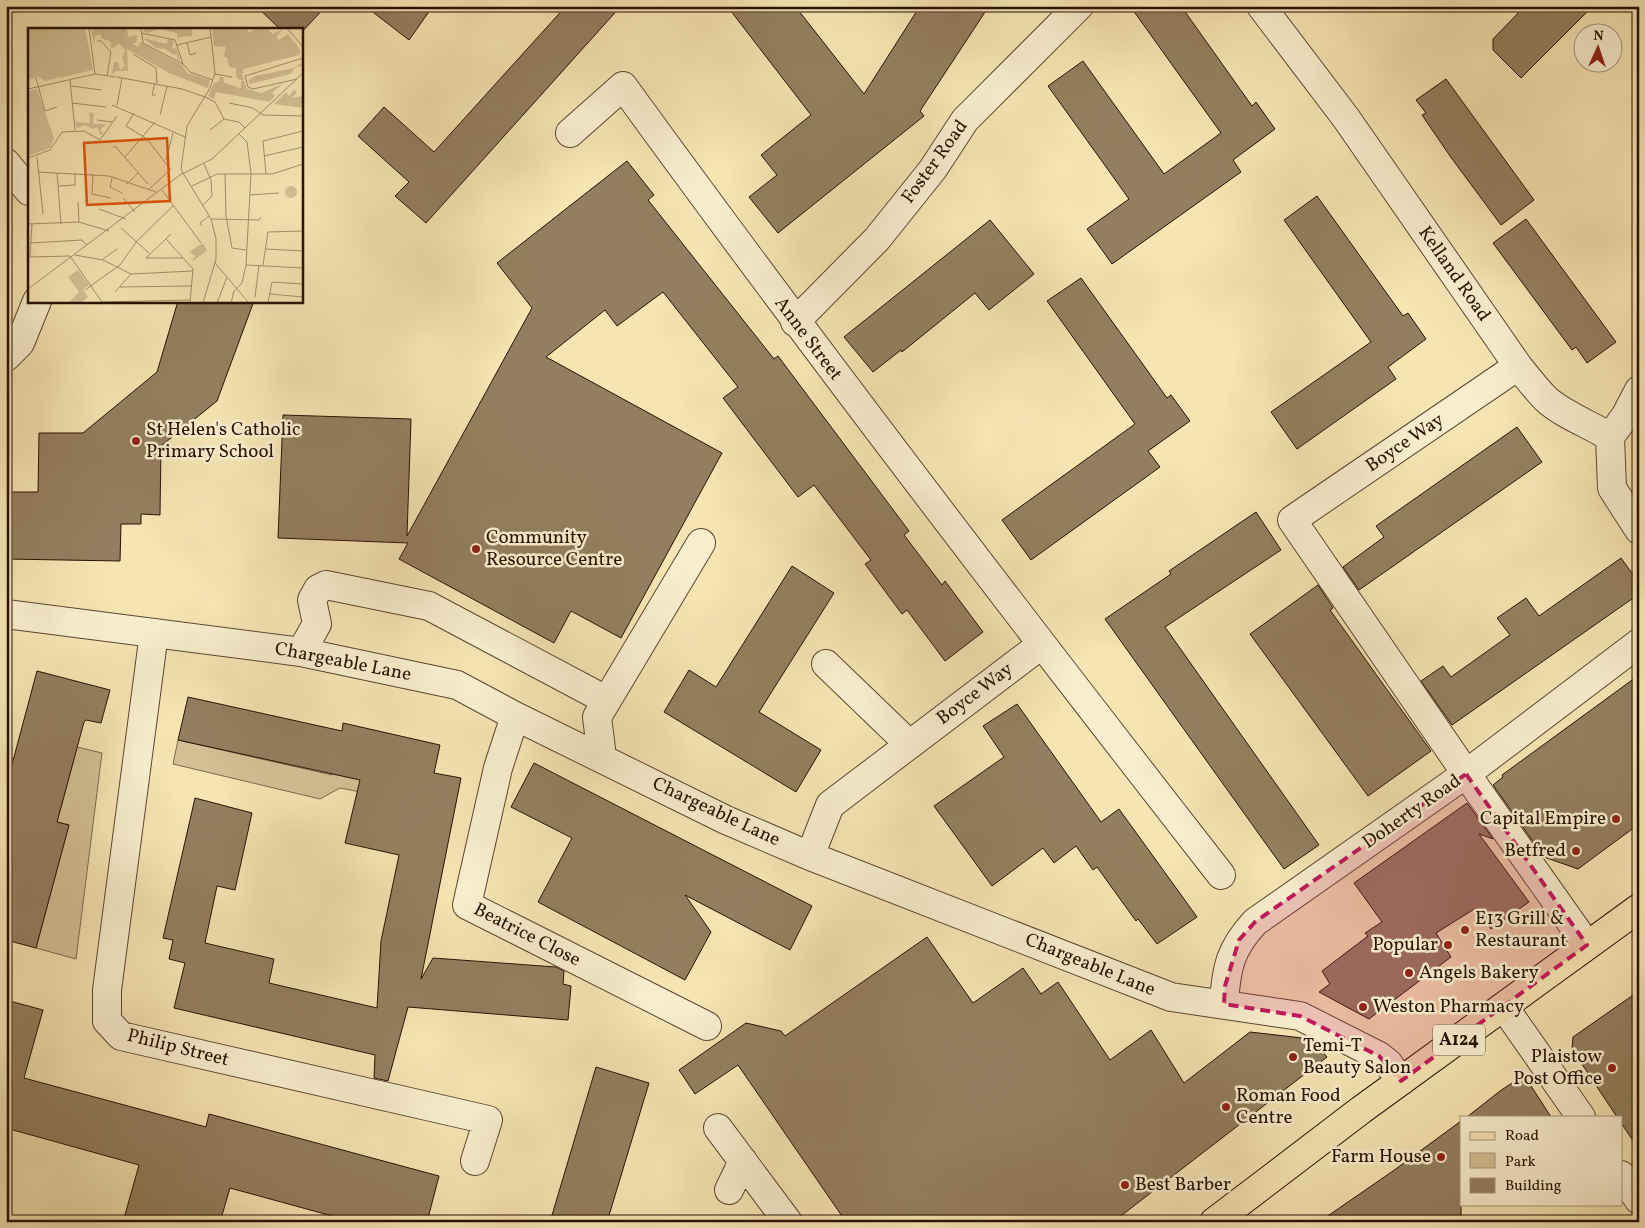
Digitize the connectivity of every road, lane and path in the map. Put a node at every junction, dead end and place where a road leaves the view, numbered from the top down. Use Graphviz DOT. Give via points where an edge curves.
graph roads {
  1 [pos="1079,6"];
  2 [pos="1261,6"];
  3 [pos="570,133"];
  4 [pos="6,163"];
  5 [pos="28,190"];
  6 [pos="37,302"];
  7 [pos="795,322"];
  8 [pos="6,357"];
  9 [pos="1518,366"];
  10 [pos="1639,390"];
  11 [pos="1610,437"];
  12 [pos="1639,530"];
  13 [pos="701,543"];
  14 [pos="6,614"];
  15 [pos="154,633"];
  16 [pos="1639,643"];
  17 [pos="1041,645"];
  18 [pos="301,652"];
  19 [pos="826,664"];
  20 [pos="606,700"];
  21 [pos="515,716"];
  22 [pos="909,744"];
  23 [pos="602,757"];
  24 [pos="1466,774"];
  25 [pos="810,856"];
  26 [pos="1220,875"];
  27 [pos="1639,908"];
  28 [pos="1587,945"];
  29 [pos="1224,1004"];
  30 [pos="1504,1007"];
  31 [pos="707,1026"];
  32 [pos="1401,1082"];
  33 [pos="1580,1116"];
  34 [pos="718,1128"];
  35 [pos="475,1161"];
  36 [pos="743,1161"];
  37 [pos="729,1190"];
  38 [pos="788,1222"];
  39 [pos="1214,1222"];
  1 -- 7 [label="street, Foster Road" via="965,120 933,170 877,239"];
  2 -- 9 [label="street, Kelland Road" via="1346,118"];
  3 -- 7 [label="street, Anne Street" via="623,86"];
  4 -- 5 [label="street"];
  6 -- 8 [label="street" via="20,343"];
  7 -- 17 [label="street, Anne Street"];
  9 -- 11 [label="street, Kelland Road" via="1547,400"];
  9 -- 24 [label="street, Boyce Way" via="1292,520"];
  10 -- 11 [label="street"];
  11 -- 12 [label="street" via="1612,488"];
  13 -- 20 [label="street"];
  14 -- 15 [label="street, Chargeable Lane"];
  15 -- 18 [label="street, Chargeable Lane"];
  15 -- 35 [label="street, Philip Street" via="107,990 107,1022 122,1036 488,1120"];
  16 -- 24 [label="street, Doherty Road"];
  17 -- 22 [label="street, Boyce Way"];
  17 -- 26 [label="street"];
  18 -- 20 [label="street" via="317,624 312,600 318,588 326,585 429,606"];
  18 -- 21 [label="street, Chargeable Lane" via="457,685"];
  19 -- 22 [label="street"];
  20 -- 23 [label="street" via="597,717"];
  21 -- 23 [label="street, Chargeable Lane"];
  21 -- 31 [label="street, Beatrice Close" via="498,768 466,905"];
  22 -- 25 [label="street, Boyce Way" via="830,805"];
  23 -- 25 [label="street, Chargeable Lane" via="726,820"];
  24 -- 28 [label="street"];
  24 -- 29 [label="street, Doherty Road" via="1256,922 1239,940 1228,966"];
  25 -- 29 [label="street, Chargeable Lane" via="1171,997"];
  27 -- 28 [label="main road, A124"];
  28 -- 30 [label="main road, A124"];
  29 -- 32 [label="street, Chargeable Lane" via="1300,1016 1379,1056"];
  30 -- 32 [label="main road, A124"];
  30 -- 33 [label="street"];
  32 -- 39 [label="main road, A124"];
  34 -- 36 [label="street"];
  36 -- 37 [label="street"];
  36 -- 38 [label="street"];
}
